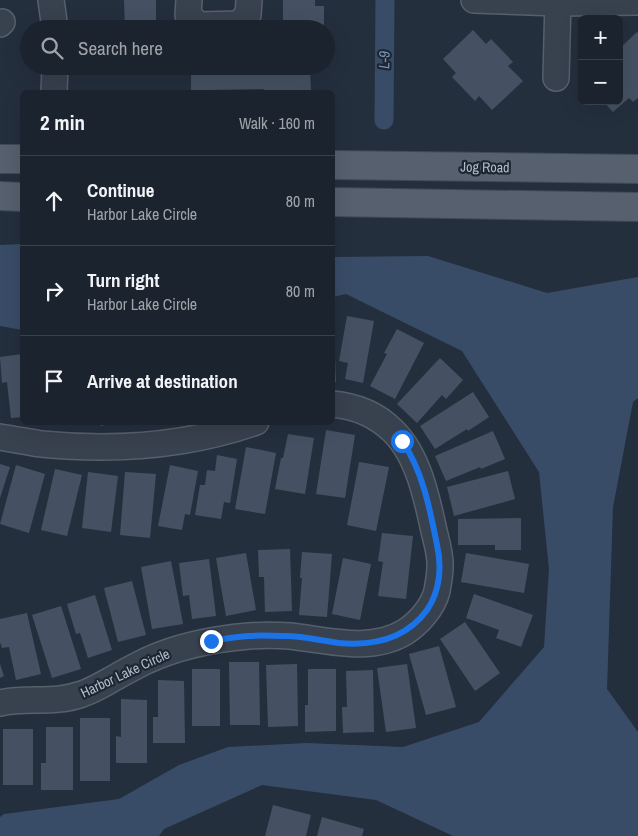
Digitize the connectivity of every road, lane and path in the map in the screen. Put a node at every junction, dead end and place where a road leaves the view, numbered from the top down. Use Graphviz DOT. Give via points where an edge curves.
graph roads {
  1 [pos="51,0"];
  2 [pos="188,0"];
  3 [pos="249,0"];
  4 [pos="474,0"];
  5 [pos="558,1"];
  6 [pos="638,2"];
  7 [pos="53,20"];
  8 [pos="194,20"];
  9 [pos="242,20"];
  10 [pos="55,75"];
  11 [pos="556,78"];
  12 [pos="54,90"];
  13 [pos="0,159"];
  14 [pos="20,159"];
  15 [pos="335,164"];
  16 [pos="638,170"];
  17 [pos="0,196"];
  18 [pos="20,197"];
  19 [pos="335,202"];
  20 [pos="638,207"];
  21 [pos="335,404"];
  22 [pos="248,425"];
  23 [pos="0,436"];
  24 [pos="0,703"];
  1 -- 7 [label="street"];
  2 -- 8 [label="street" via="188,15"];
  3 -- 9 [label="street" via="248,15"];
  4 -- 5 [label="street"];
  5 -- 6 [label="street"];
  5 -- 11 [label="street"];
  10 -- 12 [label="street"];
  13 -- 14 [label="main road"];
  15 -- 16 [label="main road, Jog Road"];
  17 -- 18 [label="main road"];
  19 -- 20 [label="main road"];
  21 -- 24 [label="street, Harbor Lake Circle" via="361,410 385,424 406,446 419,474 440,555 440,569 431,604 414,625 380,642 340,643 289,636 211,641 148,660 77,696"];
  22 -- 23 [label="street" via="192,439 141,446 40,444"];
}
